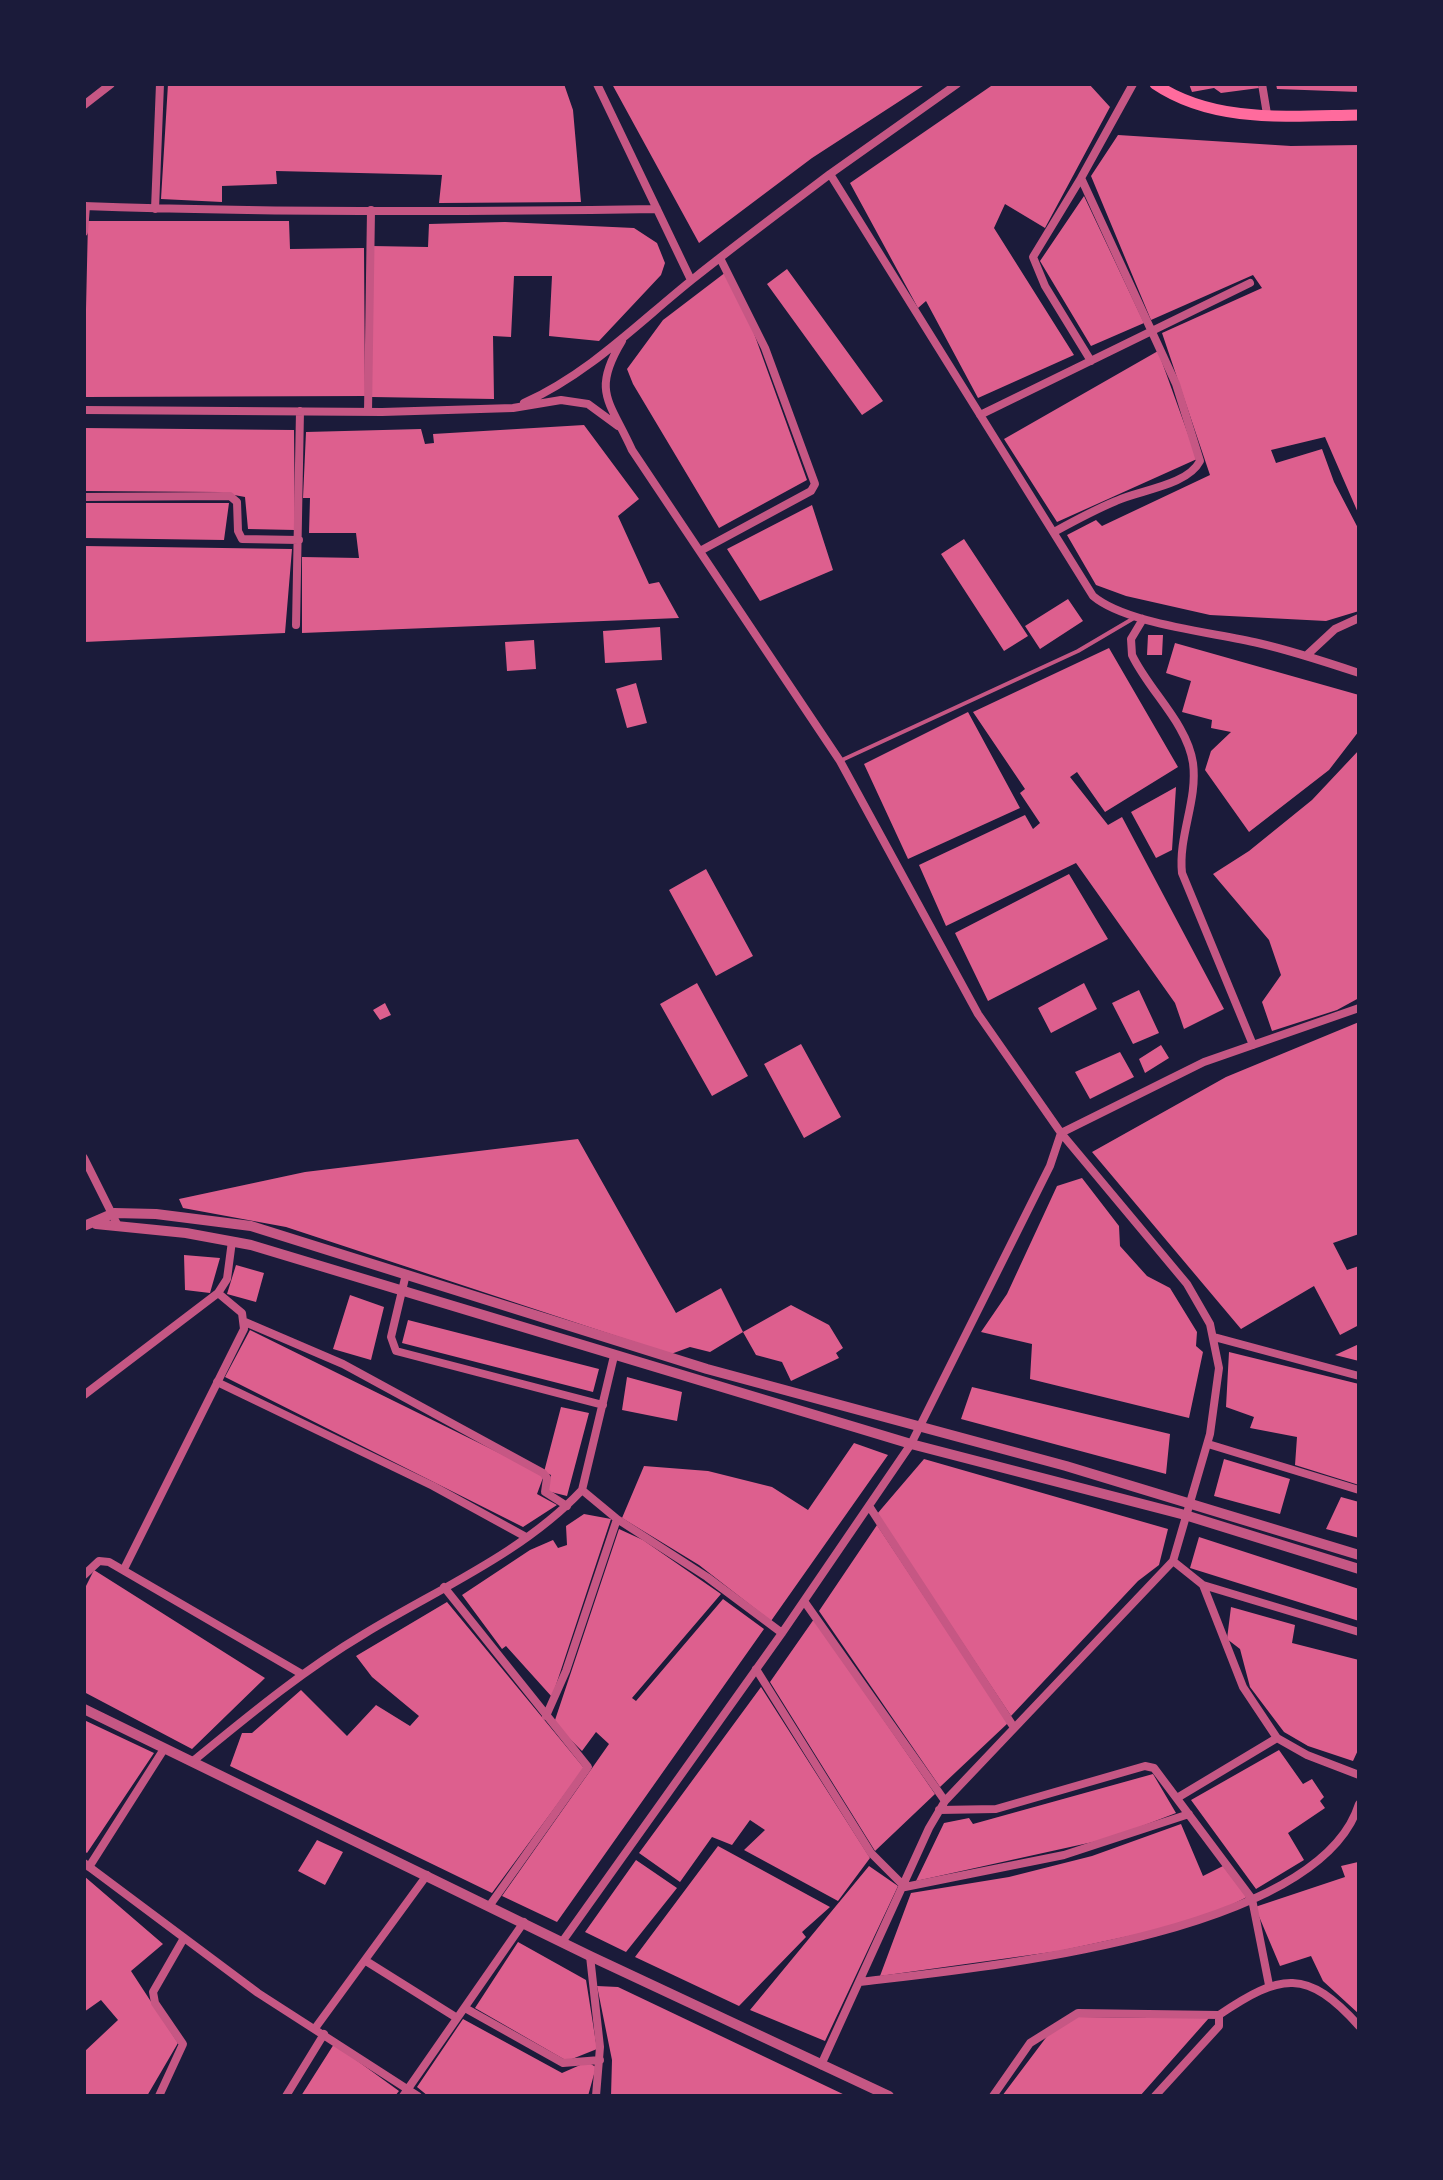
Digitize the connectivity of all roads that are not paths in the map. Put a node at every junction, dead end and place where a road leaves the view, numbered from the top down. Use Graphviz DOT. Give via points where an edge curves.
graph roads {
  1 [pos="111,84"];
  2 [pos="160,84"];
  3 [pos="597,84"];
  4 [pos="957,84"];
  5 [pos="1133,84"];
  6 [pos="1155,84"];
  7 [pos="1262,84"];
  8 [pos="84,105"];
  9 [pos="1267,114"];
  10 [pos="1359,115"];
  11 [pos="830,174"];
  12 [pos="1081,178"];
  13 [pos="85,206"];
  14 [pos="155,209"];
  15 [pos="657,209"];
  16 [pos="371,210"];
  17 [pos="84,232"];
  18 [pos="720,258"];
  19 [pos="691,280"];
  20 [pos="1250,283"];
  21 [pos="1153,330"];
  22 [pos="622,341"];
  23 [pos="1091,361"];
  24 [pos="513,408"];
  25 [pos="84,410"];
  26 [pos="300,411"];
  27 [pos="368,412"];
  28 [pos="980,415"];
  29 [pos="624,432"];
  30 [pos="84,497"];
  31 [pos="1054,532"];
  32 [pos="299,540"];
  33 [pos="700,551"];
  34 [pos="1138,618"];
  35 [pos="1359,618"];
  36 [pos="296,625"];
  37 [pos="1307,655"];
  38 [pos="1359,673"];
  39 [pos="840,761"];
  40 [pos="1359,1008"];
  41 [pos="1253,1045"];
  42 [pos="1061,1133"];
  43 [pos="84,1158"];
  44 [pos="114,1213"];
  45 [pos="89,1225"];
  46 [pos="118,1226"];
  47 [pos="232,1241"];
  48 [pos="406,1274"];
  49 [pos="401,1290"];
  50 [pos="218,1293"];
  51 [pos="245,1322"];
  52 [pos="1214,1337"];
  53 [pos="614,1356"];
  54 [pos="1359,1376"];
  55 [pos="217,1382"];
  56 [pos="84,1395"];
  57 [pos="603,1405"];
  58 [pos="919,1428"];
  59 [pos="911,1444"];
  60 [pos="1208,1444"];
  61 [pos="582,1490"];
  62 [pos="1359,1490"];
  63 [pos="1190,1502"];
  64 [pos="567,1506"];
  65 [pos="869,1506"];
  66 [pos="1185,1515"];
  67 [pos="617,1519"];
  68 [pos="526,1537"];
  69 [pos="1359,1555"];
  70 [pos="1173,1561"];
  71 [pos="124,1569"];
  72 [pos="1359,1569"];
  73 [pos="84,1575"];
  74 [pos="1203,1585"];
  75 [pos="444,1587"];
  76 [pos="804,1601"];
  77 [pos="1359,1632"];
  78 [pos="782,1633"];
  79 [pos="756,1669"];
  80 [pos="300,1673"];
  81 [pos="84,1709"];
  82 [pos="546,1716"];
  83 [pos="1013,1726"];
  84 [pos="1277,1738"];
  85 [pos="164,1749"];
  86 [pos="193,1761"];
  87 [pos="1359,1775"];
  88 [pos="1177,1798"];
  89 [pos="945,1801"];
  90 [pos="1359,1804"];
  91 [pos="939,1810"];
  92 [pos="1189,1814"];
  93 [pos="86,1865"];
  94 [pos="427,1875"];
  95 [pos="905,1887"];
  96 [pos="1252,1899"];
  97 [pos="490,1905"];
  98 [pos="524,1922"];
  99 [pos="184,1938"];
  100 [pos="562,1942"];
  101 [pos="590,1956"];
  102 [pos="366,1961"];
  103 [pos="860,1982"];
  104 [pos="1269,1985"];
  105 [pos="465,2008"];
  106 [pos="1219,2015"];
  107 [pos="457,2018"];
  108 [pos="1359,2026"];
  109 [pos="316,2027"];
  110 [pos="324,2034"];
  111 [pos="600,2060"];
  112 [pos="821,2065"];
  113 [pos="405,2092"];
  114 [pos="882,2094"];
  115 [pos="159,2096"];
  116 [pos="286,2096"];
  117 [pos="418,2096"];
  118 [pos="596,2096"];
  119 [pos="993,2096"];
  120 [pos="1155,2096"];
  1 -- 8 [label="street"];
  2 -- 14 [label="street"];
  3 -- 15 [label="street"];
  4 -- 11 [label="street"];
  5 -- 12 [label="street"];
  6 -- 9 [label="main road" via="1206,110"];
  7 -- 9 [label="street"];
  9 -- 10 [label="main road"];
  11 -- 18 [label="street"];
  11 -- 28 [label="street"];
  12 -- 21 [label="street"];
  12 -- 23 [label="street" via="1033,257"];
  13 -- 14 [label="street"];
  13 -- 17 [label="street"];
  14 -- 16 [label="street"];
  15 -- 16 [label="street"];
  15 -- 19 [label="street"];
  16 -- 27 [label="street"];
  18 -- 19 [label="street"];
  18 -- 33 [label="street" via="765,348 815,484 811,491"];
  19 -- 22 [label="street"];
  20 -- 21 [label="street"];
  21 -- 23 [label="street"];
  21 -- 31 [label="street" via="1199,454 1198,466"];
  22 -- 24 [label="street" via="560,385"];
  22 -- 29 [label="street" via="604,383"];
  23 -- 28 [label="street"];
  24 -- 27 [label="street"];
  24 -- 29 [label="street" via="574,401 602,411"];
  25 -- 26 [label="street"];
  26 -- 27 [label="street"];
  26 -- 32 [label="street"];
  28 -- 31 [label="street"];
  29 -- 33 [label="street"];
  30 -- 32 [label="street" via="230,496 237,502 242,539"];
  31 -- 34 [label="street" via="1093,596"];
  32 -- 36 [label="street"];
  33 -- 39 [label="street"];
  34 -- 37 [label="street"];
  34 -- 39 [label="lane"];
  34 -- 41 [label="street" via="1132,655 1188,746 1193,764 1182,873"];
  35 -- 37 [label="street" via="1335,629"];
  37 -- 38 [label="street"];
  39 -- 42 [label="street" via="978,1014"];
  40 -- 41 [label="street"];
  41 -- 42 [label="street" via="1175,1074"];
  42 -- 52 [label="street" via="1178,1272"];
  42 -- 58 [label="street" via="1050,1166"];
  43 -- 44 [label="street"];
  44 -- 45 [label="street"];
  44 -- 46 [label="street"];
  44 -- 48 [label="street" via="251,1226"];
  45 -- 46 [label="street"];
  46 -- 47 [label="street"];
  47 -- 49 [label="street"];
  47 -- 50 [label="street" via="227,1279"];
  48 -- 49 [label="street"];
  48 -- 58 [label="street" via="653,1353"];
  49 -- 53 [label="street"];
  49 -- 57 [label="street" via="391,1337 404,1356"];
  50 -- 51 [label="street"];
  50 -- 56 [label="street"];
  51 -- 55 [label="street"];
  51 -- 64 [label="street" via="343,1364 544,1473 545,1492"];
  52 -- 54 [label="street"];
  52 -- 60 [label="street" via="1219,1368"];
  53 -- 57 [label="street"];
  53 -- 59 [label="street"];
  55 -- 68 [label="street"];
  55 -- 71 [label="street"];
  57 -- 61 [label="street"];
  58 -- 59 [label="street"];
  58 -- 63 [label="street"];
  59 -- 65 [label="street"];
  59 -- 66 [label="street"];
  60 -- 62 [label="street"];
  60 -- 63 [label="street"];
  61 -- 64 [label="street"];
  61 -- 67 [label="street"];
  63 -- 66 [label="street"];
  63 -- 69 [label="street"];
  64 -- 68 [label="street"];
  65 -- 76 [label="street"];
  65 -- 83 [label="street"];
  66 -- 70 [label="street"];
  66 -- 72 [label="street"];
  67 -- 78 [label="street"];
  67 -- 82 [label="street"];
  68 -- 75 [label="street"];
  70 -- 74 [label="street"];
  70 -- 83 [label="street"];
  71 -- 73 [label="street" via="99,1561"];
  71 -- 80 [label="street"];
  74 -- 77 [label="street"];
  74 -- 84 [label="street" via="1243,1687"];
  75 -- 80 [label="street"];
  75 -- 82 [label="street"];
  76 -- 78 [label="street"];
  76 -- 89 [label="street"];
  78 -- 79 [label="street"];
  79 -- 95 [label="street" via="871,1853"];
  79 -- 100 [label="street"];
  80 -- 86 [label="street"];
  81 -- 85 [label="street"];
  82 -- 97 [label="street" via="585,1760 587,1770"];
  83 -- 89 [label="street"];
  84 -- 87 [label="street"];
  84 -- 88 [label="street"];
  85 -- 86 [label="street"];
  85 -- 93 [label="street"];
  86 -- 94 [label="street"];
  88 -- 91 [label="street" via="1158,1771 1145,1766 996,1809"];
  88 -- 92 [label="street"];
  89 -- 91 [label="street"];
  90 -- 96 [label="street" via="1348,1825 1314,1861"];
  91 -- 95 [label="street"];
  92 -- 95 [label="street" via="1064,1855"];
  92 -- 96 [label="street"];
  93 -- 99 [label="street"];
  94 -- 97 [label="street"];
  94 -- 102 [label="street"];
  95 -- 103 [label="street"];
  96 -- 103 [label="street" via="1200,1921 1113,1943"];
  96 -- 104 [label="street"];
  97 -- 98 [label="street"];
  98 -- 100 [label="street"];
  98 -- 105 [label="street"];
  99 -- 109 [label="street" via="258,1993"];
  99 -- 115 [label="street" via="153,1992 183,2044"];
  100 -- 101 [label="street"];
  101 -- 111 [label="street"];
  101 -- 112 [label="street"];
  102 -- 107 [label="street"];
  102 -- 109 [label="street"];
  103 -- 112 [label="street"];
  104 -- 106 [label="street"];
  104 -- 108 [label="street" via="1294,1980 1311,1985 1329,1995"];
  105 -- 107 [label="street"];
  105 -- 111 [label="street" via="563,2063"];
  106 -- 119 [label="street" via="1078,2013 1030,2043"];
  106 -- 120 [label="street" via="1219,2026"];
  107 -- 113 [label="street"];
  109 -- 110 [label="street"];
  110 -- 113 [label="street"];
  110 -- 116 [label="street"];
  111 -- 118 [label="street"];
  112 -- 114 [label="street"];
  113 -- 117 [label="street"];
}
